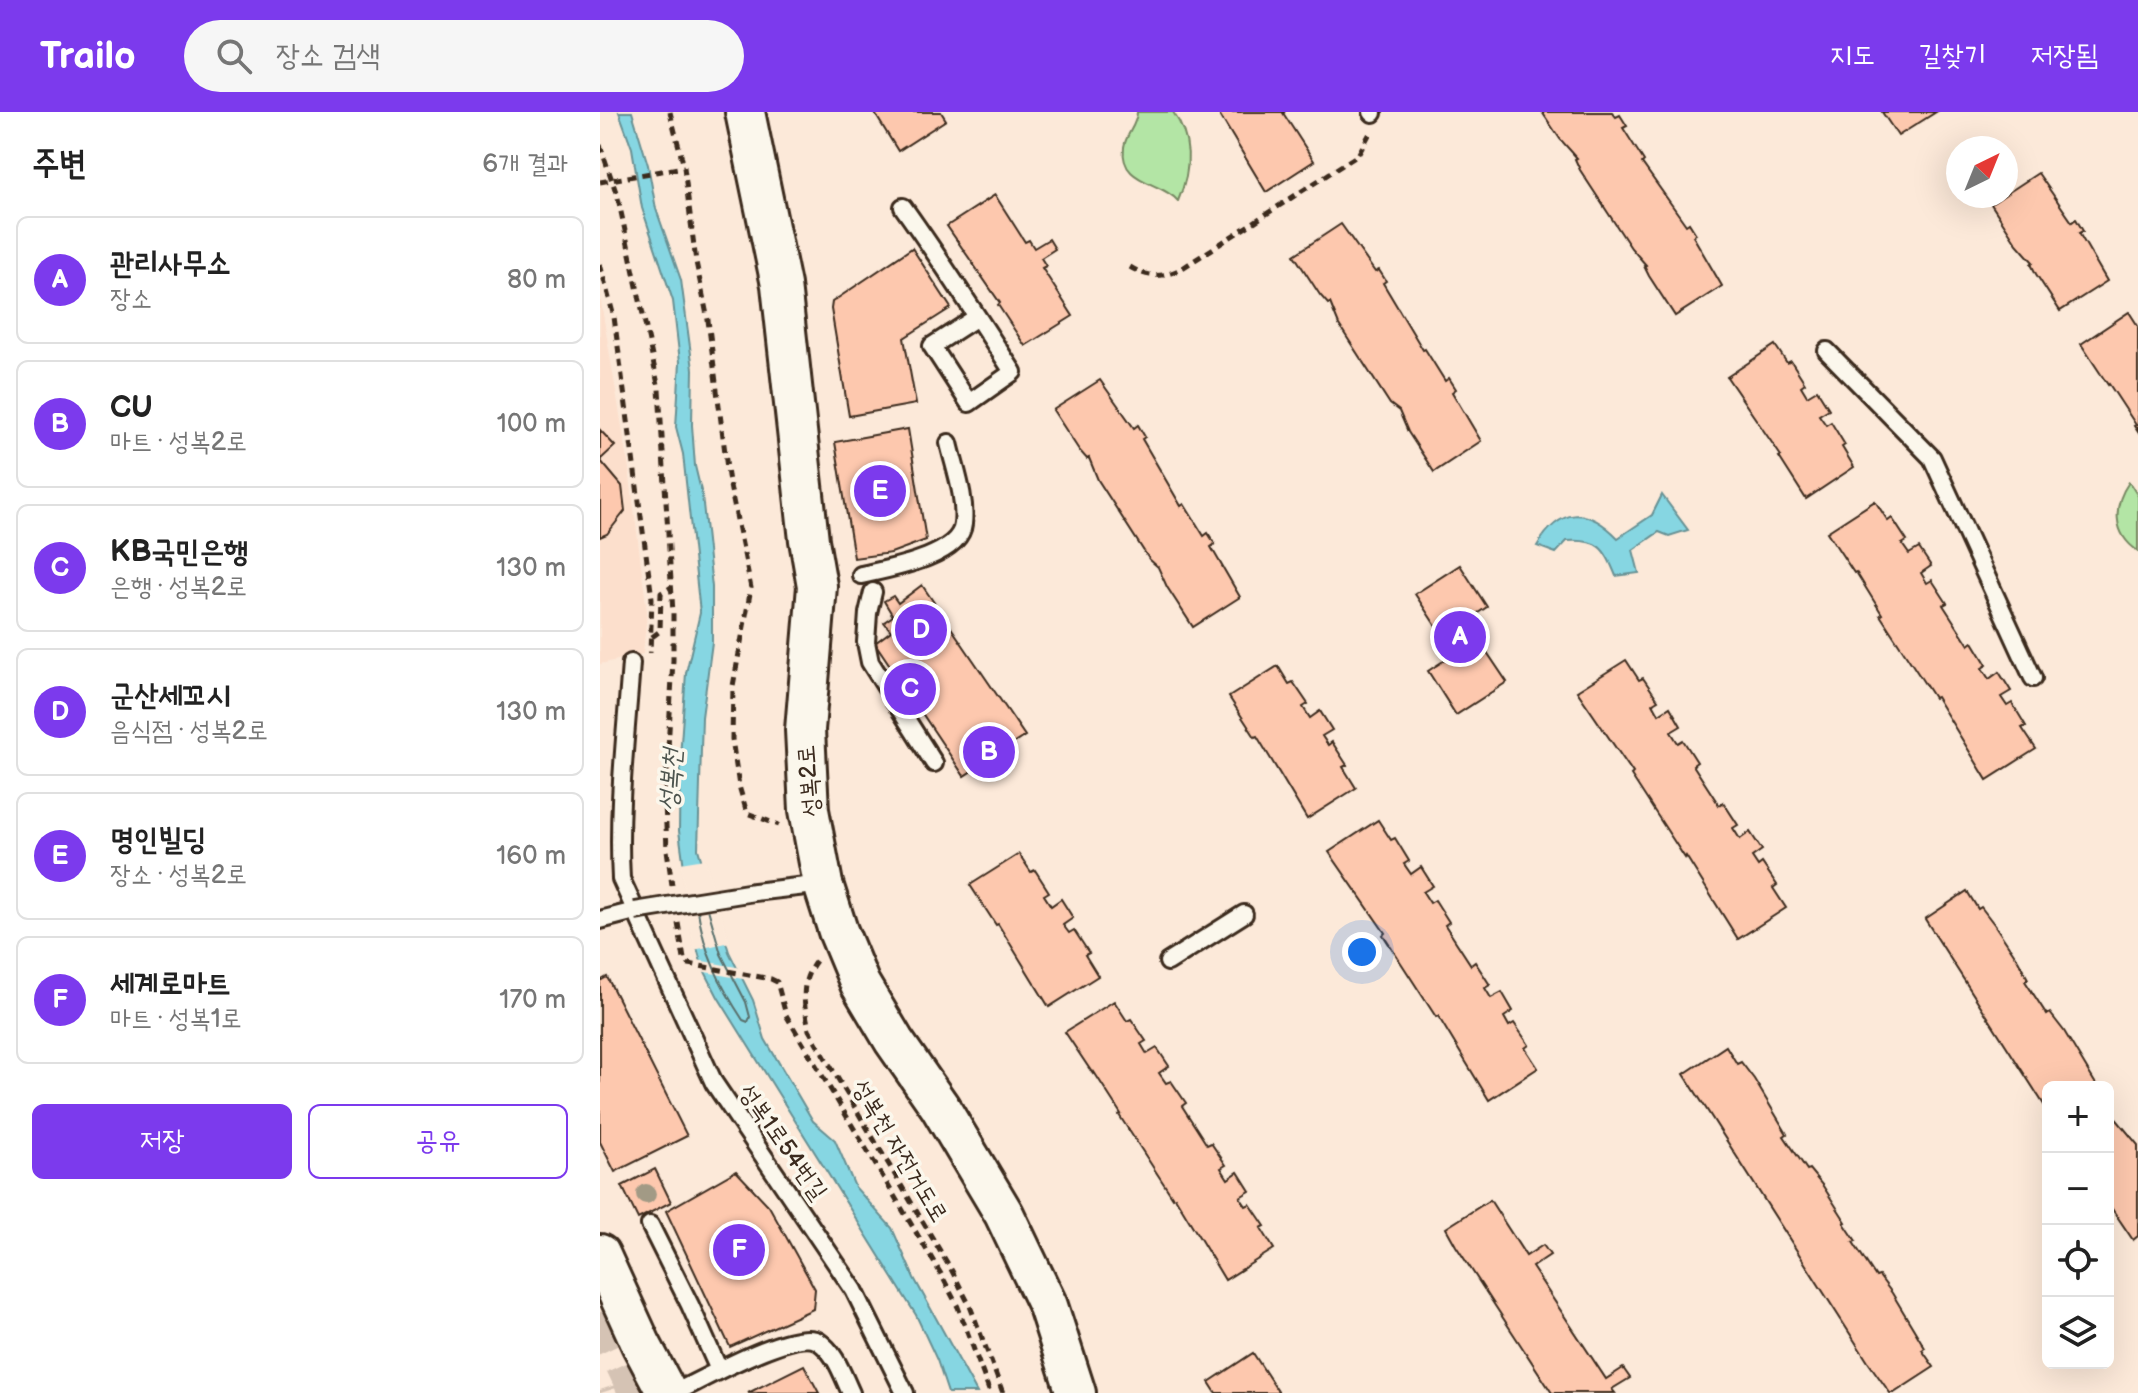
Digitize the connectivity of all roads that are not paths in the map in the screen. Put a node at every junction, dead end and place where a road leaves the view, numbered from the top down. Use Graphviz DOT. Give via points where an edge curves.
graph roads {
  1 [pos="745,112"];
  2 [pos="903,207"];
  3 [pos="977,317"];
  4 [pos="1827,351"];
  5 [pos="949,443"];
  6 [pos="861,575"];
  7 [pos="873,592"];
  8 [pos="631,663"];
  9 [pos="2033,678"];
  10 [pos="934,763"];
  11 [pos="823,884"];
  12 [pos="635,911"];
  13 [pos="1244,914"];
  14 [pos="600,920"];
  15 [pos="1168,962"];
  16 [pos="650,1225"];
  17 [pos="604,1280"];
  18 [pos="719,1370"];
  19 [pos="667,1393"];
  20 [pos="674,1393"];
  21 [pos="851,1393"];
  22 [pos="905,1393"];
  23 [pos="1076,1393"];
  1 -- 11 [label="street, 성복2로" via="781,285 817,586 805,730 809,810"];
  2 -- 3 [label="lane"];
  3 -- 3 [label="lane" via="1013,372 969,403 932,346"];
  4 -- 9 [label="lane" via="1932,458"];
  5 -- 6 [label="lane" via="962,510 957,539 915,561"];
  7 -- 10 [label="lane" via="866,642 870,662"];
  8 -- 12 [label="lane, 성복1로54번길" via="620,852 621,879"];
  11 -- 12 [label="lane, bridge"];
  11 -- 23 [label="street, 성복2로" via="860,984 1004,1214 1048,1306"];
  12 -- 14 [label="lane"];
  12 -- 22 [label="lane, 성복1로54번길" via="714,1083 854,1290"];
  13 -- 15 [label="lane"];
  16 -- 18 [label="lane"];
  17 -- 19 [label="street"];
  18 -- 20 [label="lane"];
  18 -- 21 [label="lane" via="803,1337 815,1339 836,1359"];
}
